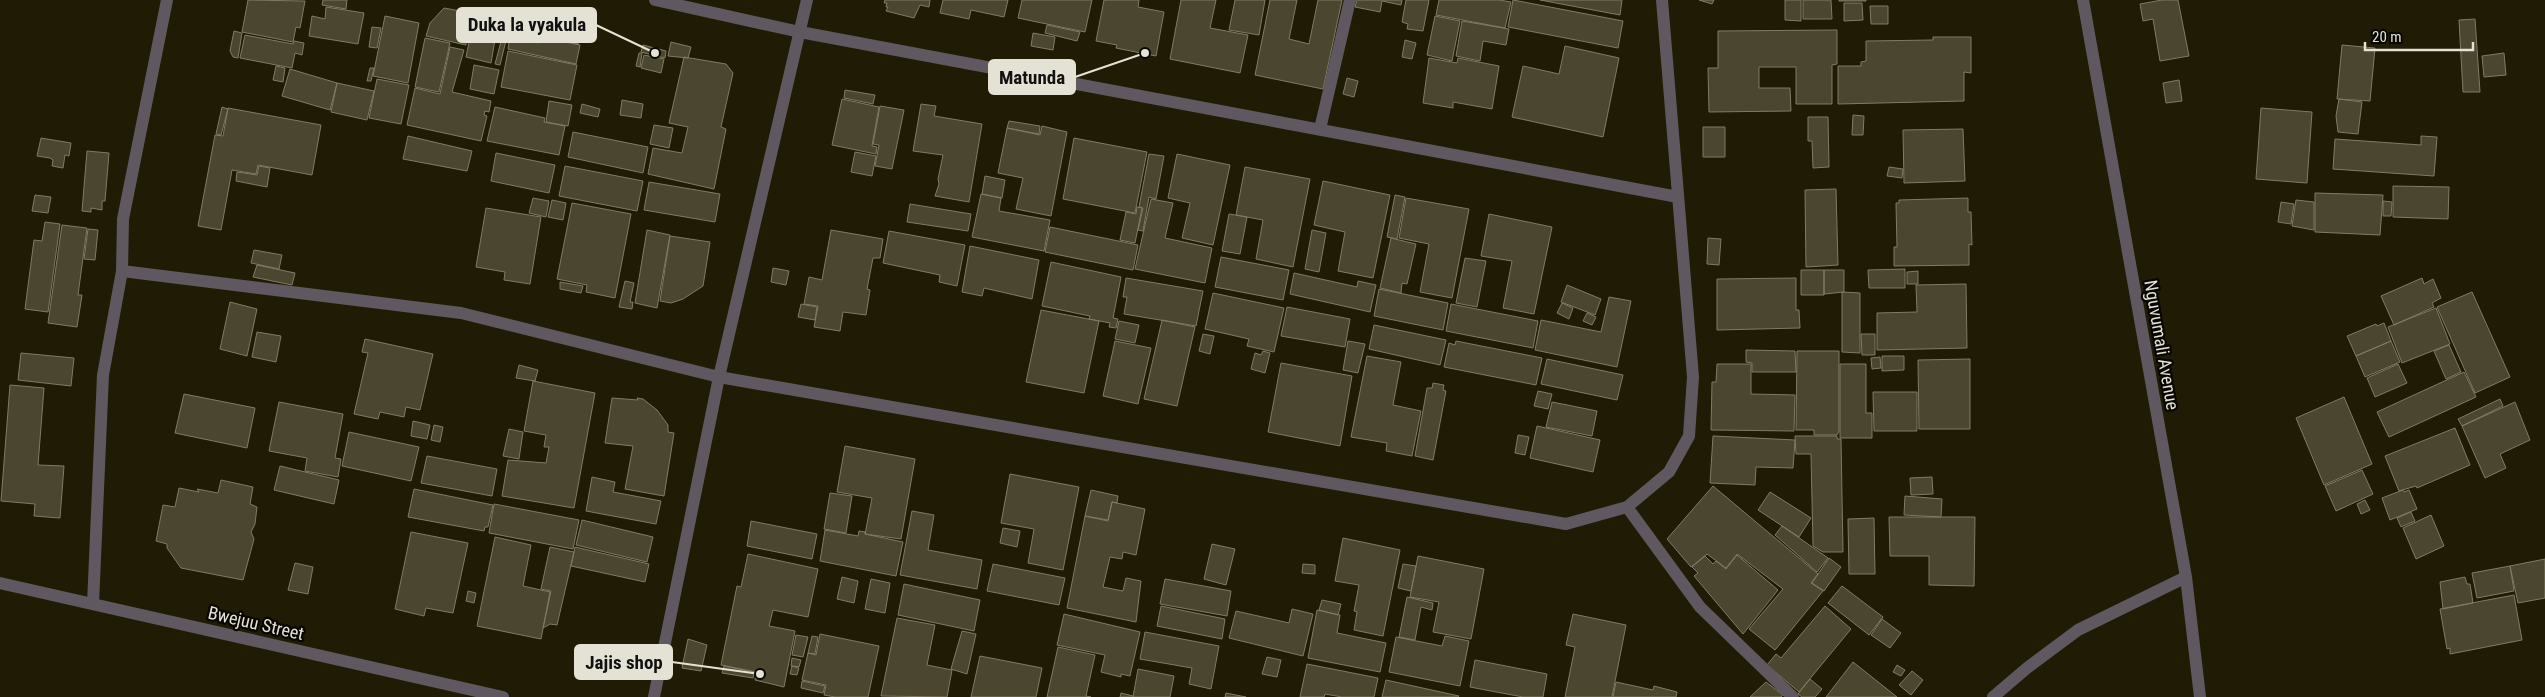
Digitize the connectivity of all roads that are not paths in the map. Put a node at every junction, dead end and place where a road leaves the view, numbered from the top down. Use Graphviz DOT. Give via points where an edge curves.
graph roads {
  1 [pos="168,0"];
  2 [pos="655,0"];
  3 [pos="808,0"];
  4 [pos="1350,0"];
  5 [pos="1662,0"];
  6 [pos="2083,0"];
  7 [pos="800,32"];
  8 [pos="1320,129"];
  9 [pos="1678,197"];
  10 [pos="122,271"];
  11 [pos="719,377"];
  12 [pos="1627,508"];
  13 [pos="2186,577"];
  14 [pos="0,583"];
  15 [pos="93,604"];
  16 [pos="503,697"];
  17 [pos="654,697"];
  18 [pos="1793,697"];
  19 [pos="1993,697"];
  20 [pos="2200,697"];
  1 -- 10 [label="street" via="123,219"];
  2 -- 7 [label="street"];
  3 -- 7 [label="street"];
  4 -- 8 [label="street"];
  5 -- 9 [label="street"];
  6 -- 13 [label="street, Nguvumali Avenue"];
  7 -- 8 [label="street"];
  7 -- 11 [label="street"];
  8 -- 9 [label="street"];
  9 -- 12 [label="street" via="1693,377 1689,436 1669,472"];
  10 -- 11 [label="street" via="461,314"];
  10 -- 15 [label="street" via="103,375"];
  11 -- 12 [label="street" via="1566,524"];
  11 -- 17 [label="street"];
  12 -- 18 [label="street" via="1700,607"];
  13 -- 19 [label="street" via="2078,630"];
  13 -- 20 [label="street, Nguvumali Avenue"];
  14 -- 15 [label="street, Bwejuu Street"];
  15 -- 16 [label="street, Bwejuu Street"];
}
